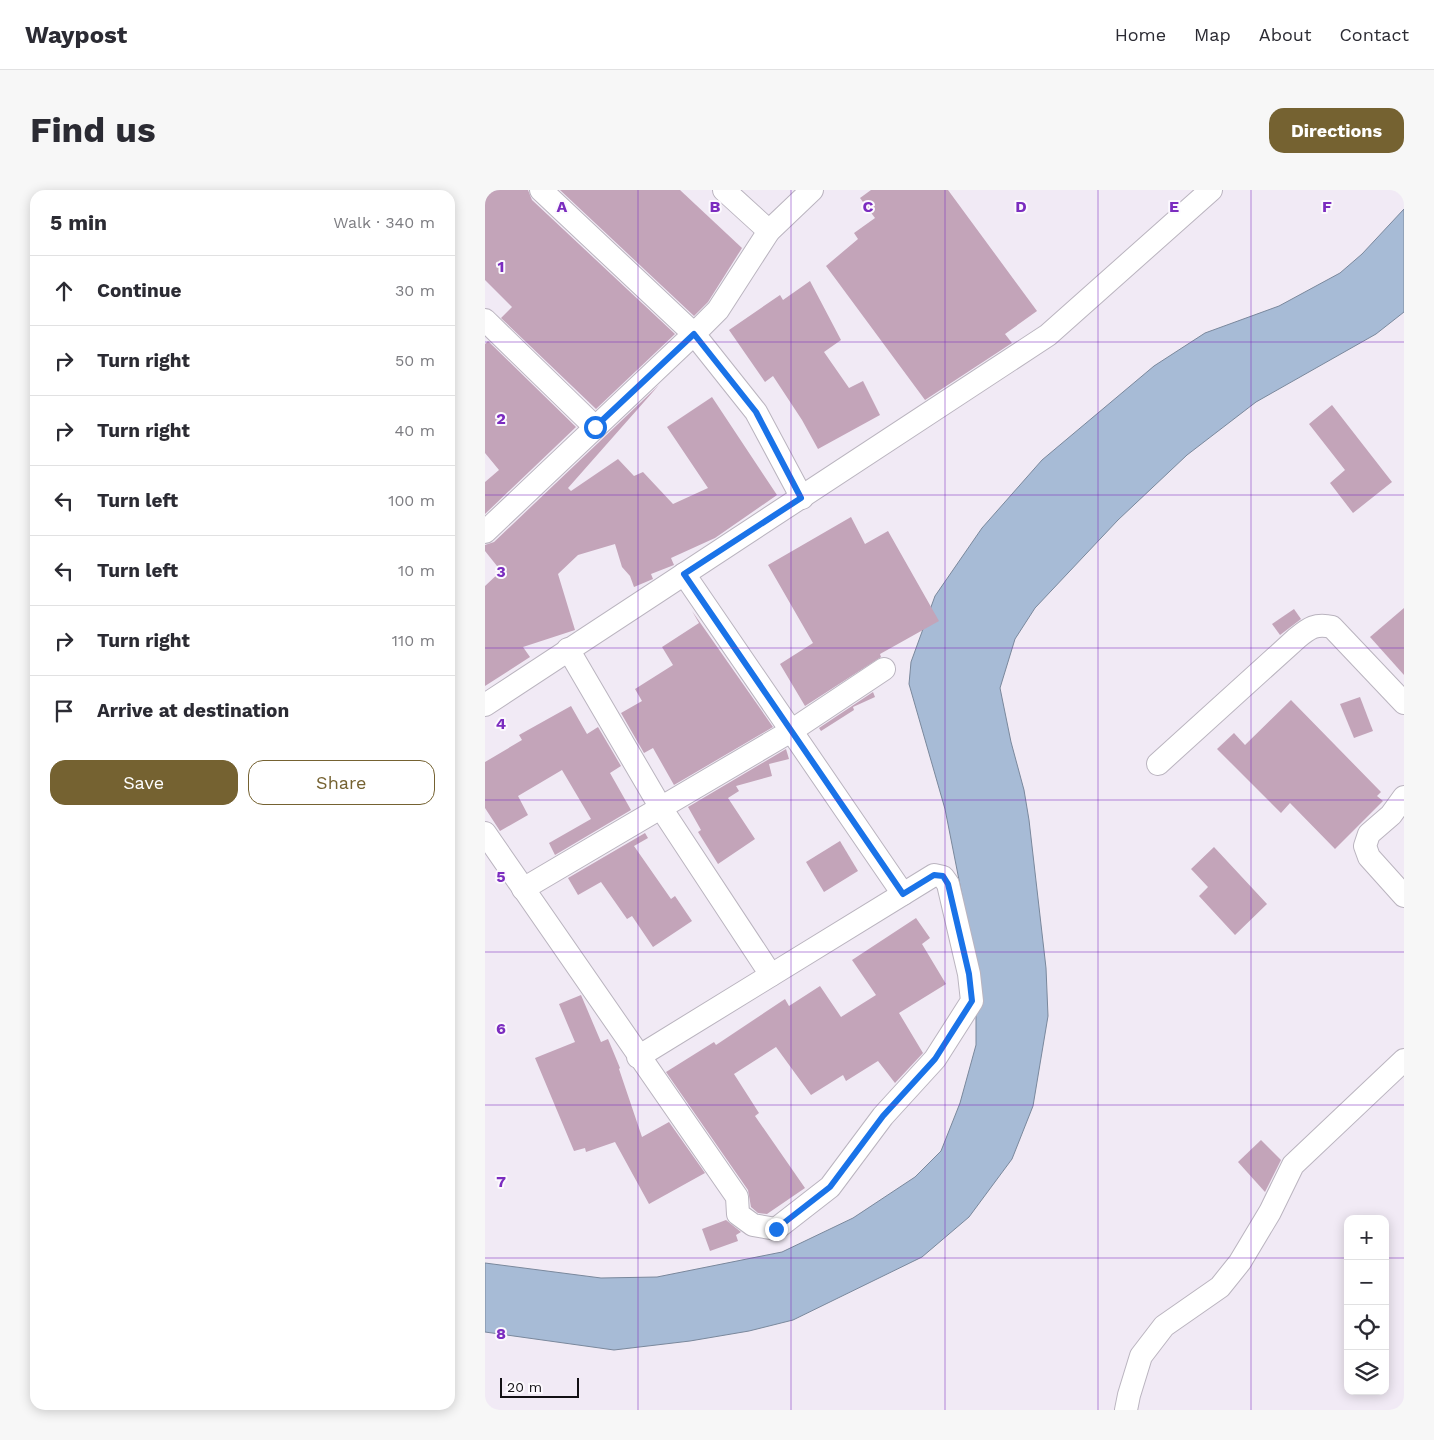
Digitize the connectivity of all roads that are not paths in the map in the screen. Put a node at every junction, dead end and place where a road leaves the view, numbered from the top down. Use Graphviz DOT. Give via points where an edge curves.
graph roads {
  1 [pos="541,190"];
  2 [pos="724,190"];
  3 [pos="812,190"];
  4 [pos="1211,190"];
  5 [pos="769,231"];
  6 [pos="485,320"];
  7 [pos="694,334"];
  8 [pos="595,427"];
  9 [pos="801,498"];
  10 [pos="485,532"];
  11 [pos="684,574"];
  12 [pos="568,649"];
  13 [pos="884,669"];
  14 [pos="1404,703"];
  15 [pos="485,705"];
  16 [pos="791,731"];
  17 [pos="1158,764"];
  18 [pos="1404,797"];
  19 [pos="661,808"];
  20 [pos="485,833"];
  21 [pos="523,889"];
  22 [pos="903,894"];
  23 [pos="1404,896"];
  24 [pos="771,975"];
  25 [pos="638,1057"];
  26 [pos="1404,1060"];
  27 [pos="1126,1410"];
  1 -- 7 [label="street"];
  2 -- 5 [label="street"];
  3 -- 5 [label="street"];
  4 -- 9 [label="street" via="1048,335"];
  5 -- 7 [label="street" via="718,310"];
  6 -- 8 [label="street"];
  7 -- 8 [label="street"];
  7 -- 9 [label="street" via="756,412"];
  8 -- 10 [label="street"];
  9 -- 11 [label="street"];
  11 -- 12 [label="street"];
  11 -- 16 [label="street"];
  12 -- 15 [label="street"];
  12 -- 19 [label="street"];
  13 -- 16 [label="street"];
  14 -- 17 [label="street" via="1332,627 1321,624 1297,638"];
  16 -- 19 [label="street"];
  16 -- 22 [label="street"];
  18 -- 23 [label="street" via="1369,834 1365,846 1369,857"];
  19 -- 21 [label="street"];
  19 -- 24 [label="street"];
  20 -- 21 [label="street"];
  21 -- 25 [label="street"];
  22 -- 24 [label="street"];
  22 -- 25 [label="street" via="934,875 943,876 948,884 969,974 972,1001 935,1059 883,1116 830,1187 776,1229 753,1226 739,1214 737,1197"];
  24 -- 25 [label="street"];
  26 -- 27 [label="street" via="1293,1165 1270,1212 1240,1262 1220,1287 1164,1326 1141,1356"];
}
